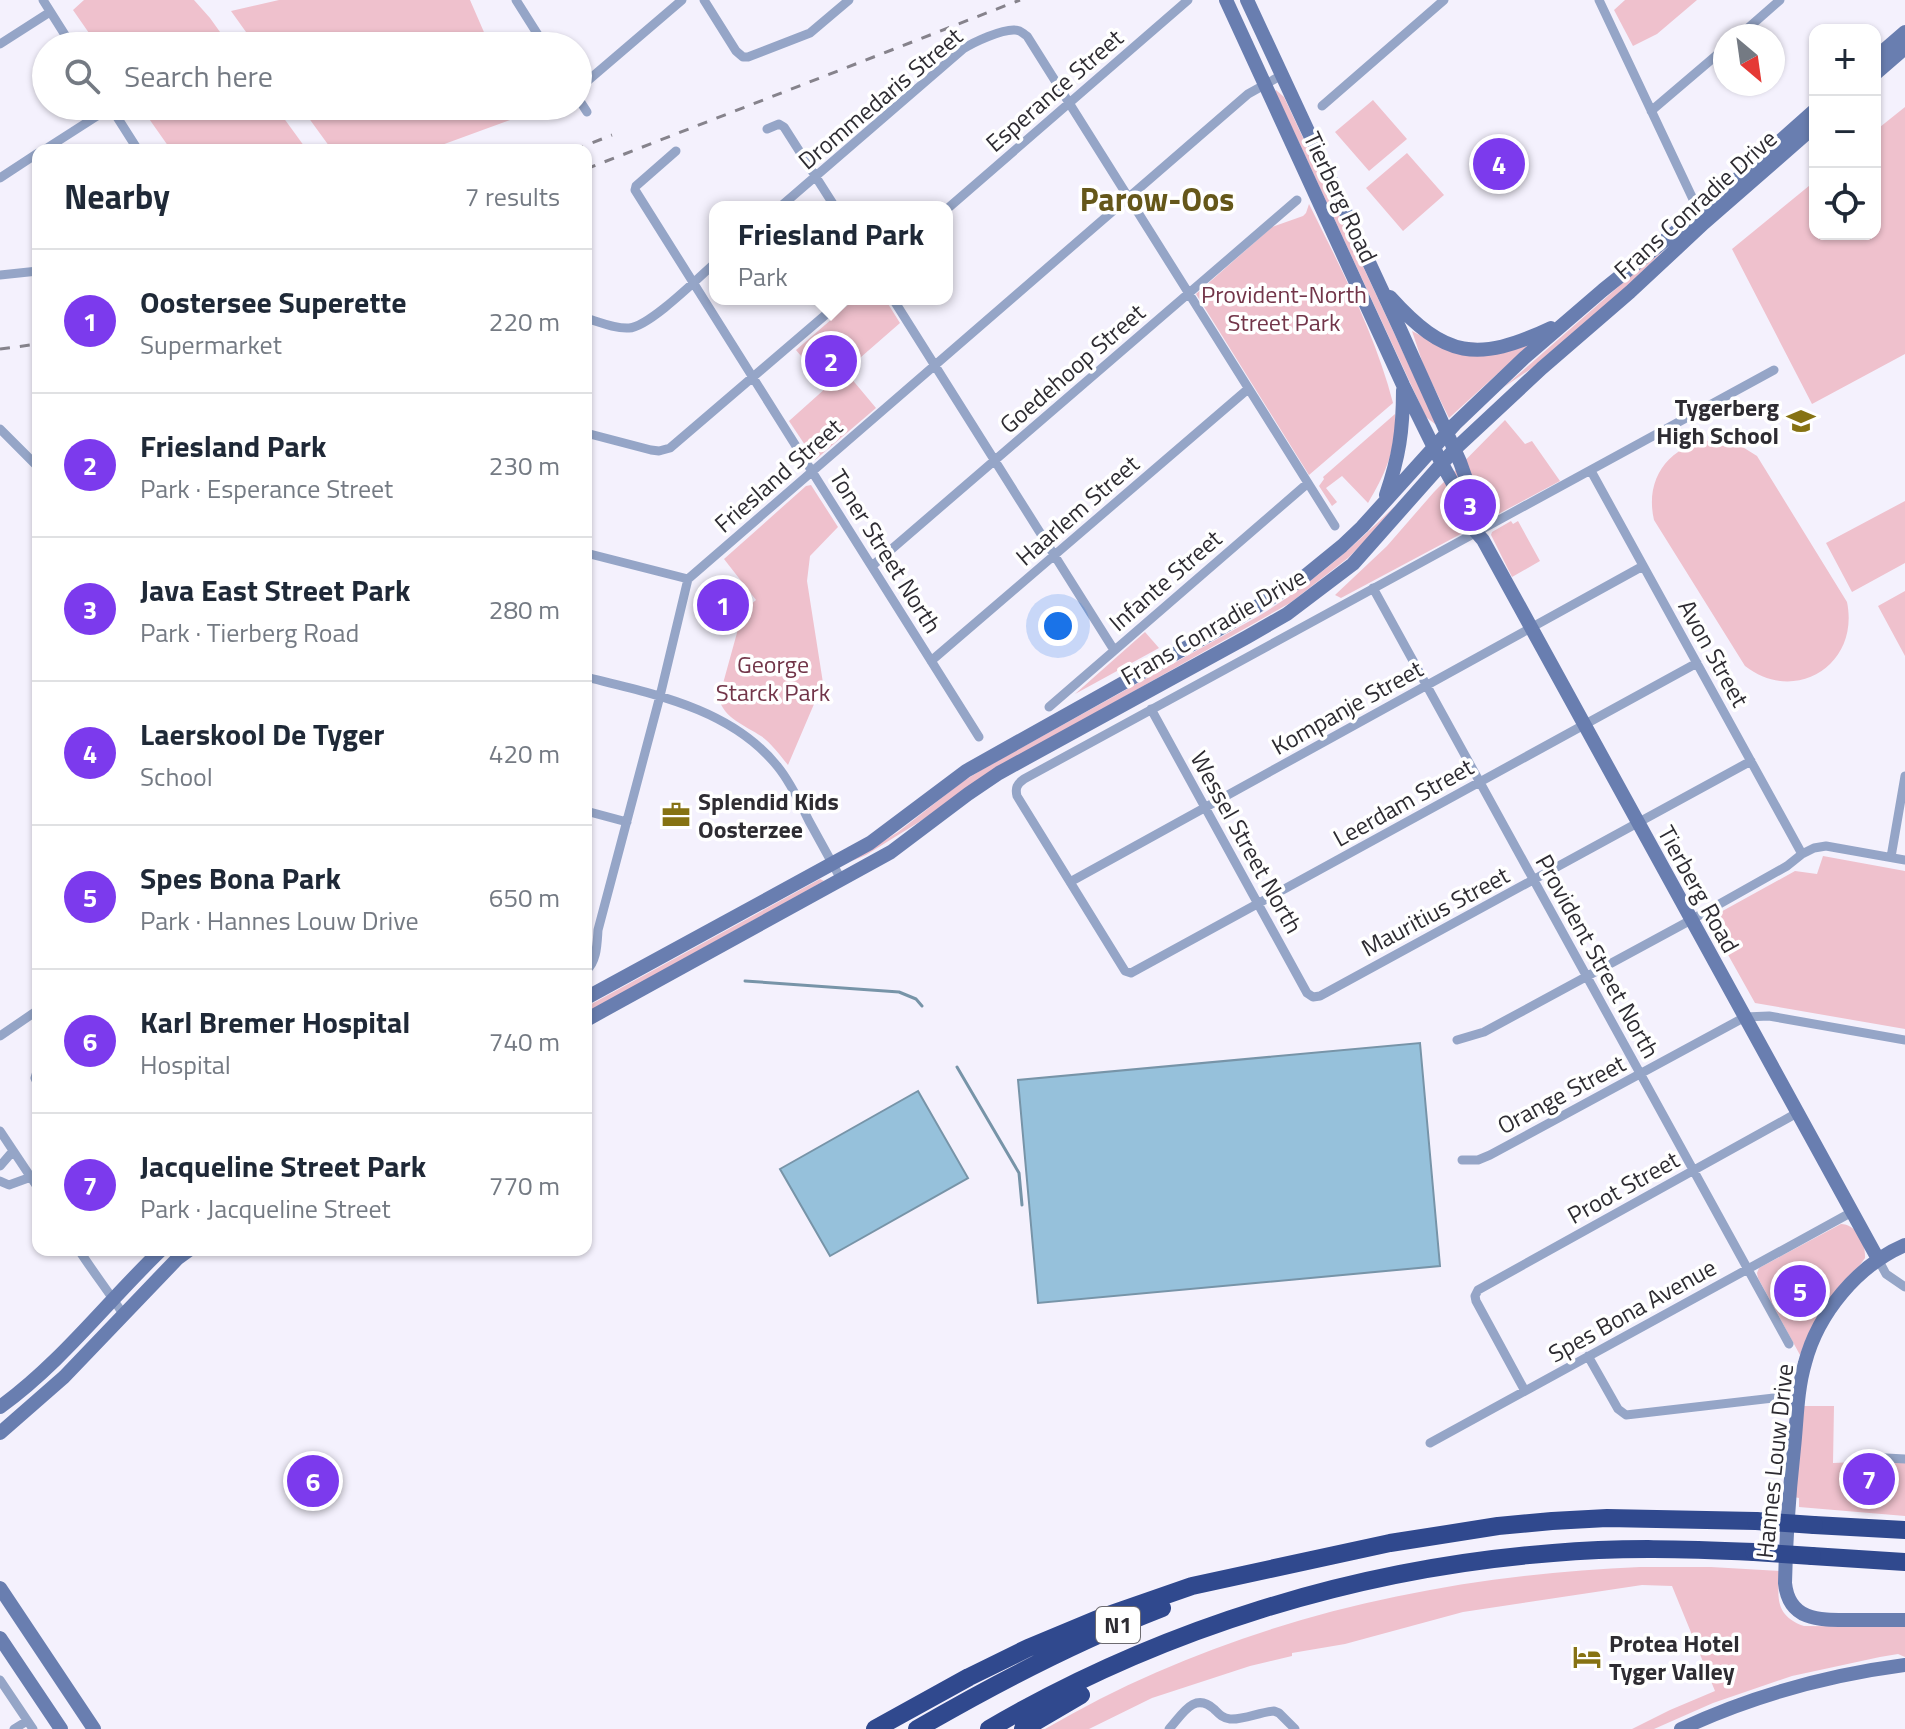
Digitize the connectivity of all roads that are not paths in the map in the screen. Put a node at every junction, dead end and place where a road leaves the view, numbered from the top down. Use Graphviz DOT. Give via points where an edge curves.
graph roads {
  1 [pos="43,0"];
  2 [pos="516,0"];
  3 [pos="682,0"];
  4 [pos="704,0"];
  5 [pos="849,0"];
  6 [pos="1188,0"];
  7 [pos="1226,0"];
  8 [pos="1247,0"];
  9 [pos="1444,0"];
  10 [pos="1780,0"];
  11 [pos="1604,4"];
  12 [pos="50,12"];
  13 [pos="1753,24"];
  14 [pos="63,32"];
  15 [pos="536,32"];
  16 [pos="1905,32"];
  17 [pos="0,44"];
  18 [pos="1905,48"];
  19 [pos="1881,53"];
  20 [pos="1713,58"];
  21 [pos="1881,69"];
  22 [pos="1280,71"];
  23 [pos="592,77"];
  24 [pos="1263,80"];
  25 [pos="1069,104"];
  26 [pos="1322,106"];
  27 [pos="1651,111"];
  28 [pos="1809,116"];
  29 [pos="90,120"];
  30 [pos="118,120"];
  31 [pos="767,129"];
  32 [pos="1809,131"];
  33 [pos="53,144"];
  34 [pos="134,144"];
  35 [pos="676,151"];
  36 [pos="32,157"];
  37 [pos="816,177"];
  38 [pos="0,178"];
  39 [pos="1128,198"];
  40 [pos="1297,200"];
  41 [pos="787,201"];
  42 [pos="831,201"];
  43 [pos="953,204"];
  44 [pos="1702,218"];
  45 [pos="709,268"];
  46 [pos="32,272"];
  47 [pos="0,275"];
  48 [pos="1377,281"];
  49 [pos="693,282"];
  50 [pos="1189,293"];
  51 [pos="837,305"];
  52 [pos="897,305"];
  53 [pos="592,320"];
  54 [pos="1568,320"];
  55 [pos="935,365"];
  56 [pos="1774,370"];
  57 [pos="753,377"];
  58 [pos="1403,385"];
  59 [pos="1248,389"];
  60 [pos="0,429"];
  61 [pos="1446,433"];
  62 [pos="592,435"];
  63 [pos="1434,446"];
  64 [pos="1454,450"];
  65 [pos="32,461"];
  66 [pos="995,461"];
  67 [pos="1442,464"];
  68 [pos="812,471"];
  69 [pos="1591,471"];
  70 [pos="1308,483"];
  71 [pos="1383,503"];
  72 [pos="1335,526"];
  73 [pos="1481,534"];
  74 [pos="592,555"];
  75 [pos="1054,556"];
  76 [pos="872,566"];
  77 [pos="1643,566"];
  78 [pos="688,579"];
  79 [pos="1373,588"];
  80 [pos="1531,629"];
  81 [pos="1114,650"];
  82 [pos="931,661"];
  83 [pos="1697,663"];
  84 [pos="592,679"];
  85 [pos="1427,686"];
  86 [pos="660,696"];
  87 [pos="1049,707"];
  88 [pos="1151,709"];
  89 [pos="1585,726"];
  90 [pos="979,737"];
  91 [pos="1751,761"];
  92 [pos="1905,776"];
  93 [pos="1480,783"];
  94 [pos="1205,808"];
  95 [pos="592,813"];
  96 [pos="627,822"];
  97 [pos="1638,823"];
  98 [pos="1802,854"];
  99 [pos="1891,857"];
  100 [pos="1905,860"];
  101 [pos="832,864"];
  102 [pos="1534,880"];
  103 [pos="842,881"];
  104 [pos="1070,882"];
  105 [pos="1258,904"];
  106 [pos="1691,920"];
  107 [pos="592,930"];
  108 [pos="598,934"];
  109 [pos="592,950"];
  110 [pos="592,964"];
  111 [pos="1587,976"];
  112 [pos="1307,993"];
  113 [pos="592,995"];
  114 [pos="32,1014"];
  115 [pos="592,1017"];
  116 [pos="1745,1017"];
  117 [pos="0,1036"];
  118 [pos="1457,1040"];
  119 [pos="1905,1040"];
  120 [pos="1640,1074"];
  121 [pos="1797,1113"];
  122 [pos="0,1131"];
  123 [pos="13,1151"];
  124 [pos="1462,1160"];
  125 [pos="0,1166"];
  126 [pos="1694,1171"];
  127 [pos="31,1177"];
  128 [pos="0,1181"];
  129 [pos="1852,1212"];
  130 [pos="1905,1245"];
  131 [pos="83,1256"];
  132 [pos="155,1256"];
  133 [pos="181,1256"];
  134 [pos="1878,1259"];
  135 [pos="1748,1269"];
  136 [pos="1905,1287"];
  137 [pos="113,1298"];
  138 [pos="123,1314"];
  139 [pos="1789,1344"];
  140 [pos="1588,1356"];
  141 [pos="1525,1391"];
  142 [pos="1799,1395"];
  143 [pos="0,1407"];
  144 [pos="0,1433"];
  145 [pos="1430,1443"];
  146 [pos="1868,1457"];
  147 [pos="1905,1459"];
  148 [pos="1905,1530"];
  149 [pos="1332,1555"];
  150 [pos="1905,1562"];
  151 [pos="0,1588"];
  152 [pos="1905,1620"];
  153 [pos="1218,1624"];
  154 [pos="0,1638"];
  155 [pos="1905,1665"];
  156 [pos="0,1680"];
  157 [pos="30,1725"];
  158 [pos="14,1729"];
  159 [pos="61,1729"];
  160 [pos="94,1729"];
  161 [pos="875,1729"];
  162 [pos="917,1729"];
  163 [pos="989,1729"];
  164 [pos="1023,1729"];
  165 [pos="1169,1729"];
  166 [pos="1295,1729"];
  167 [pos="1681,1729"];
  1 -- 12 [label="street"];
  2 -- 15 [label="street"];
  3 -- 23 [label="street"];
  4 -- 5 [label="street" via="739,55 748,57 810,33"];
  6 -- 25 [label="street, Esperance Street"];
  7 -- 24 [label="main road, Tierberg Road"];
  8 -- 22 [label="main road, Tierberg Road"];
  9 -- 26 [label="street"];
  10 -- 13 [label="street"];
  11 -- 27 [label="street"];
  12 -- 14 [label="street"];
  12 -- 17 [label="street"];
  16 -- 19 [label="main road"];
  18 -- 21 [label="main road"];
  20 -- 27 [label="street"];
  22 -- 24 [label="street, Friesland Street"];
  22 -- 48 [label="main road, Tierberg Road"];
  24 -- 39 [label="street, Friesland Street"];
  24 -- 58 [label="main road, Tierberg Road"];
  25 -- 37 [label="street, Drommedaris Street" via="1027,36 1011,30 963,49"];
  25 -- 39 [label="street"];
  25 -- 43 [label="street, Esperance Street"];
  27 -- 44 [label="street"];
  28 -- 44 [label="main road, Frans Conradie Drive"];
  29 -- 33 [label="street"];
  30 -- 34 [label="street"];
  31 -- 37 [label="street" via="782,125"];
  32 -- 44 [label="main road, Frans Conradie Drive"];
  35 -- 49 [label="street, Toner Street North" via="635,190"];
  36 -- 38 [label="street"];
  37 -- 41 [label="street, Drommedaris Street"];
  37 -- 42 [label="street"];
  39 -- 50 [label="street"];
  39 -- 55 [label="street, Friesland Street"];
  40 -- 50 [label="street, Goedehoop Street"];
  44 -- 54 [label="main road, Frans Conradie Drive"];
  44 -- 64 [label="main road, Frans Conradie Drive" via="1630,292"];
  45 -- 49 [label="street"];
  46 -- 47 [label="street"];
  48 -- 54 [label="main road" via="1420,327 1463,348 1507,347"];
  48 -- 61 [label="main road, Tierberg Road"];
  49 -- 53 [label="street" via="640,326"];
  49 -- 57 [label="street, Toner Street North"];
  50 -- 59 [label="street"];
  50 -- 66 [label="street, Goedehoop Street"];
  51 -- 57 [label="street"];
  52 -- 55 [label="street"];
  54 -- 61 [label="main road, Frans Conradie Drive"];
  55 -- 66 [label="street"];
  55 -- 68 [label="street, Friesland Street"];
  56 -- 69 [label="street"];
  57 -- 62 [label="street" via="664,450"];
  57 -- 68 [label="street, Toner Street North"];
  58 -- 63 [label="main road, Tierberg Road"];
  58 -- 71 [label="main road" via="1400,449"];
  59 -- 70 [label="street"];
  59 -- 75 [label="street, Haarlem Street"];
  60 -- 65 [label="street"];
  61 -- 63 [label="main road, Frans Conradie Drive"];
  61 -- 64 [label="main road, Tierberg Road"];
  63 -- 67 [label="main road, Tierberg Road"];
  63 -- 71 [label="main road, Frans Conradie Drive"];
  64 -- 67 [label="main road, Frans Conradie Drive"];
  64 -- 73 [label="main road, Tierberg Road"];
  66 -- 75 [label="street"];
  66 -- 76 [label="street, Goedehoop Street"];
  67 -- 73 [label="main road, Tierberg Road"];
  67 -- 103 [label="main road, Frans Conradie Drive" via="1353,564 1287,614 999,773"];
  68 -- 76 [label="street, Toner Street North"];
  68 -- 78 [label="street, Friesland Street"];
  69 -- 73 [label="street"];
  69 -- 77 [label="street, Avon Street"];
  70 -- 72 [label="street"];
  70 -- 81 [label="street, Infante Street"];
  71 -- 101 [label="main road, Frans Conradie Drive" via="1342,546 1283,592 989,757 888,831"];
  73 -- 79 [label="street"];
  73 -- 80 [label="main road, Tierberg Road"];
  74 -- 78 [label="street"];
  75 -- 81 [label="street"];
  75 -- 82 [label="street, Haarlem Street"];
  76 -- 82 [label="street, Toner Street North"];
  77 -- 80 [label="street, Kompanje Street"];
  77 -- 83 [label="street, Avon Street"];
  78 -- 86 [label="street"];
  79 -- 85 [label="street, Provident Street North"];
  79 -- 88 [label="street"];
  80 -- 85 [label="street, Kompanje Street"];
  80 -- 89 [label="main road, Tierberg Road"];
  81 -- 87 [label="street, Infante Street"];
  82 -- 90 [label="street, Toner Street North"];
  83 -- 89 [label="street, Leerdam Street"];
  83 -- 91 [label="street, Avon Street"];
  84 -- 86 [label="street"];
  85 -- 93 [label="street, Provident Street North"];
  85 -- 94 [label="street, Kompanje Street"];
  86 -- 96 [label="street"];
  86 -- 101 [label="street" via="715,718 764,752 793,790"];
  88 -- 94 [label="street, Wessel Street North"];
  88 -- 104 [label="street" via="1018,784 1017,796"];
  89 -- 93 [label="street, Leerdam Street"];
  89 -- 97 [label="main road, Tierberg Road"];
  91 -- 97 [label="street, Mauritius Street"];
  91 -- 98 [label="street, Avon Street"];
  92 -- 99 [label="street"];
  93 -- 102 [label="street, Provident Street North"];
  93 -- 105 [label="street, Leerdam Street"];
  94 -- 104 [label="street, Kompanje Street"];
  94 -- 105 [label="street, Wessel Street North"];
  95 -- 96 [label="street"];
  96 -- 108 [label="street"];
  97 -- 102 [label="street, Mauritius Street"];
  97 -- 106 [label="main road, Tierberg Road"];
  98 -- 99 [label="street" via="1826,846"];
  98 -- 106 [label="street"];
  99 -- 100 [label="street"];
  101 -- 103 [label="street"];
  101 -- 113 [label="main road, Frans Conradie Drive"];
  102 -- 111 [label="street, Provident Street North"];
  102 -- 112 [label="street, Mauritius Street" via="1320,996"];
  103 -- 115 [label="main road, Frans Conradie Drive"];
  104 -- 105 [label="street, Leerdam Street" via="1126,972"];
  105 -- 112 [label="street, Wessel Street North"];
  106 -- 111 [label="street"];
  106 -- 116 [label="main road, Tierberg Road"];
  107 -- 108 [label="street"];
  108 -- 109 [label="street"];
  108 -- 110 [label="street"];
  111 -- 118 [label="street" via="1484,1032"];
  111 -- 120 [label="street, Provident Street North"];
  114 -- 117 [label="street"];
  116 -- 119 [label="street" via="1769,1016"];
  116 -- 120 [label="street, Orange Street"];
  116 -- 121 [label="main road, Tierberg Road"];
  120 -- 124 [label="street, Orange Street" via="1484,1158"];
  120 -- 126 [label="street, Provident Street North"];
  121 -- 126 [label="street, Proot Street"];
  121 -- 129 [label="main road, Tierberg Road"];
  122 -- 123 [label="street"];
  123 -- 125 [label="street"];
  123 -- 127 [label="street"];
  126 -- 135 [label="street, Provident Street North"];
  126 -- 141 [label="street, Proot Street" via="1476,1293"];
  127 -- 128 [label="street" via="9,1185"];
  129 -- 134 [label="main road, Tierberg Road"];
  129 -- 135 [label="street, Spes Bona Avenue"];
  130 -- 134 [label="main road, Hannes Louw Drive"];
  131 -- 137 [label="street"];
  132 -- 137 [label="main road"];
  133 -- 138 [label="main road"];
  134 -- 136 [label="street" via="1886,1274"];
  134 -- 142 [label="main road, Hannes Louw Drive" via="1824,1320 1806,1359"];
  135 -- 139 [label="street, Provident Street North"];
  135 -- 140 [label="street, Spes Bona Avenue"];
  137 -- 138 [label="street"];
  137 -- 143 [label="main road" via="47,1368"];
  138 -- 144 [label="main road" via="64,1377"];
  140 -- 141 [label="street, Spes Bona Avenue"];
  140 -- 142 [label="street" via="1626,1415"];
  141 -- 145 [label="street, Spes Bona Avenue"];
  142 -- 152 [label="main road, Hannes Louw Drive" via="1788,1516 1788,1598 1798,1611 1814,1618"];
  146 -- 147 [label="street"];
  148 -- 149 [label="highway, N1, bridge" via="1663,1518 1552,1521 1446,1533"];
  149 -- 161 [label="highway" via="1192,1586 1100,1618 969,1677"];
  149 -- 162 [label="highway, N1" via="1254,1576 1119,1625"];
  150 -- 153 [label="highway, N1, bridge" via="1674,1549 1555,1552 1347,1585"];
  151 -- 160 [label="main road"];
  153 -- 163 [label="highway, N1" via="1110,1668"];
  153 -- 164 [label="highway"];
  154 -- 159 [label="main road"];
  155 -- 167 [label="main road" via="1812,1682"];
  156 -- 157 [label="street"];
  157 -- 158 [label="street"];
  165 -- 166 [label="street" via="1190,1706 1201,1702 1231,1719 1279,1713"];
}
